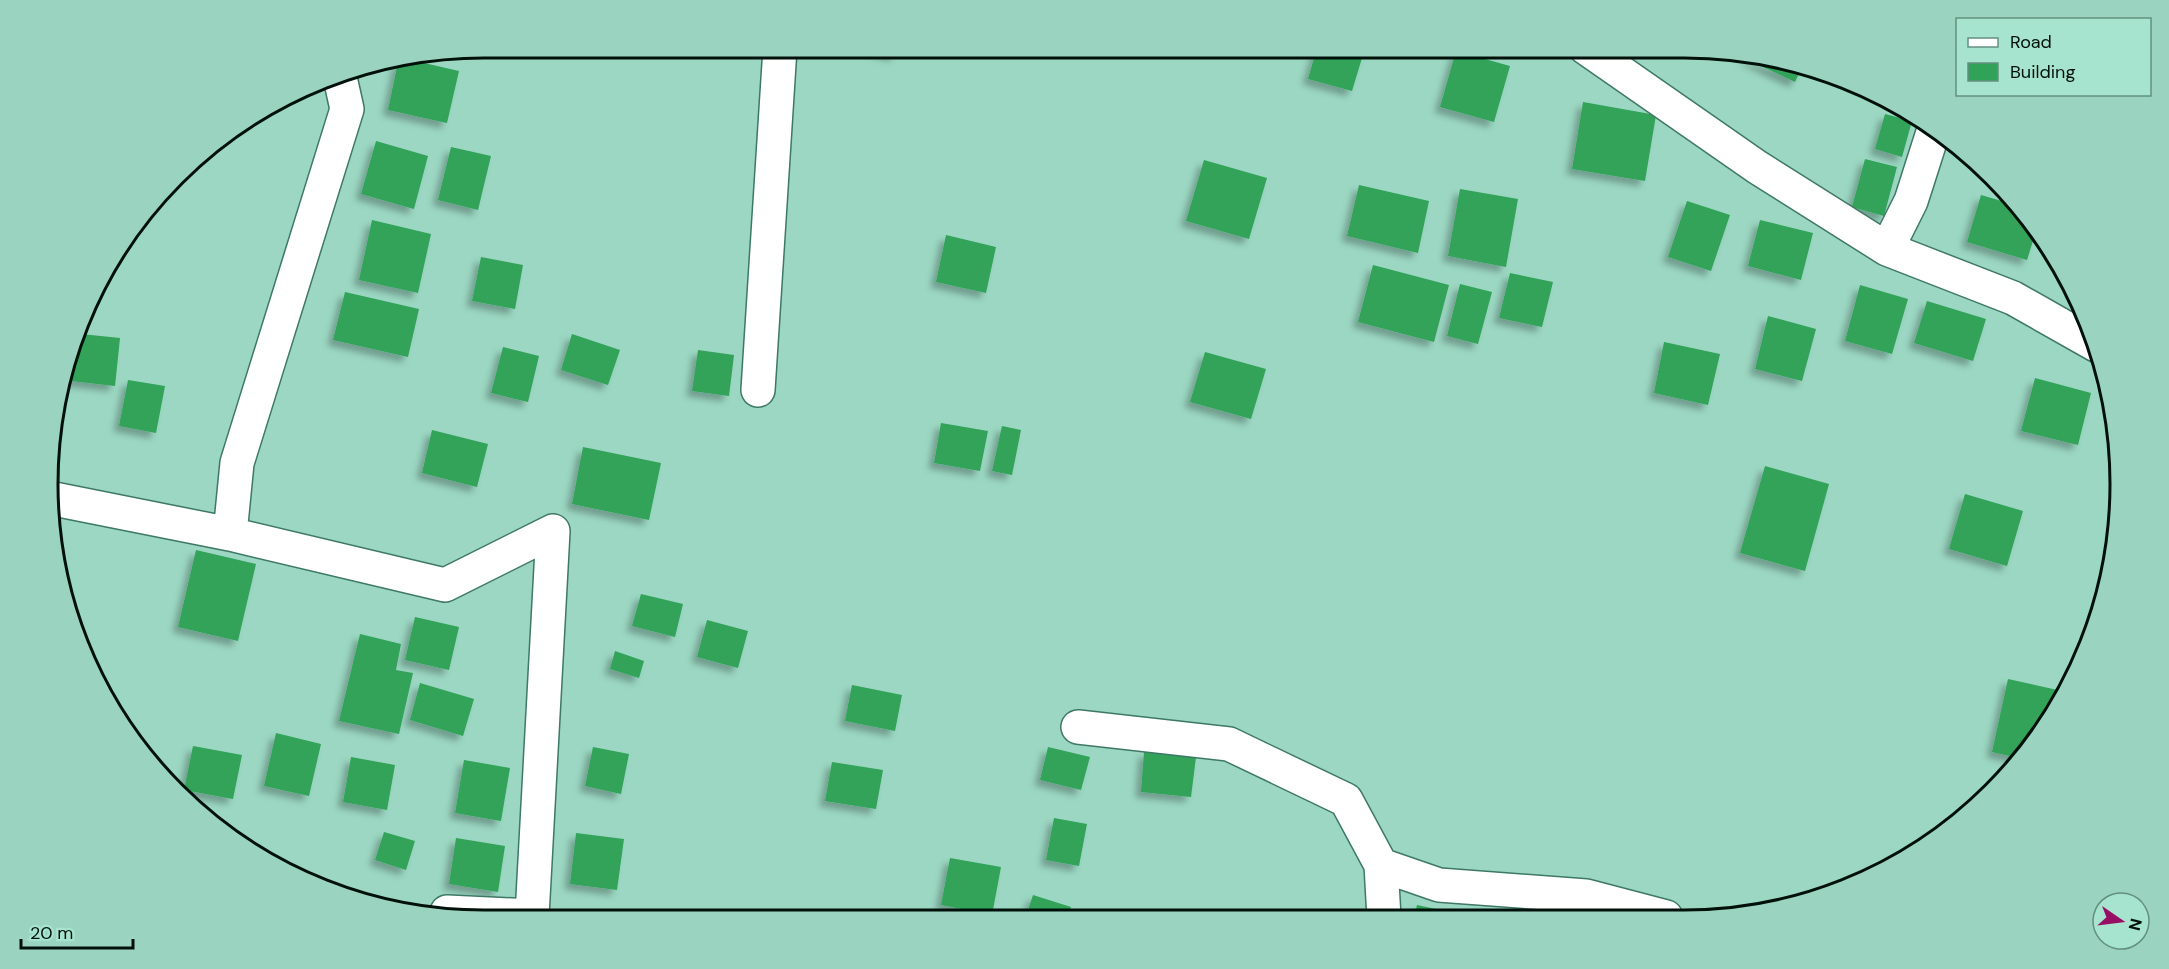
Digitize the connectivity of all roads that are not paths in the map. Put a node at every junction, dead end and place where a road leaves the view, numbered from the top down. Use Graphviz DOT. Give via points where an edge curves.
graph roads {
  1 [pos="779,58"];
  2 [pos="1600,58"];
  3 [pos="341,84"];
  4 [pos="1931,138"];
  5 [pos="1887,249"];
  6 [pos="2084,338"];
  7 [pos="759,390"];
  8 [pos="59,500"];
  9 [pos="230,534"];
  10 [pos="1078,727"];
  11 [pos="1381,865"];
  12 [pos="532,910"];
  13 [pos="1384,910"];
  14 [pos="1639,910"];
  1 -- 7 [label="street"];
  2 -- 5 [label="street" via="1757,166"];
  3 -- 9 [label="street" via="347,109 237,463"];
  4 -- 5 [label="street" via="1911,201"];
  5 -- 6 [label="street" via="2013,298"];
  8 -- 9 [label="street"];
  9 -- 12 [label="street" via="446,585 553,531"];
  10 -- 11 [label="street" via="1229,744 1346,800"];
  11 -- 13 [label="street"];
  11 -- 14 [label="street" via="1439,885 1586,896"];
}
